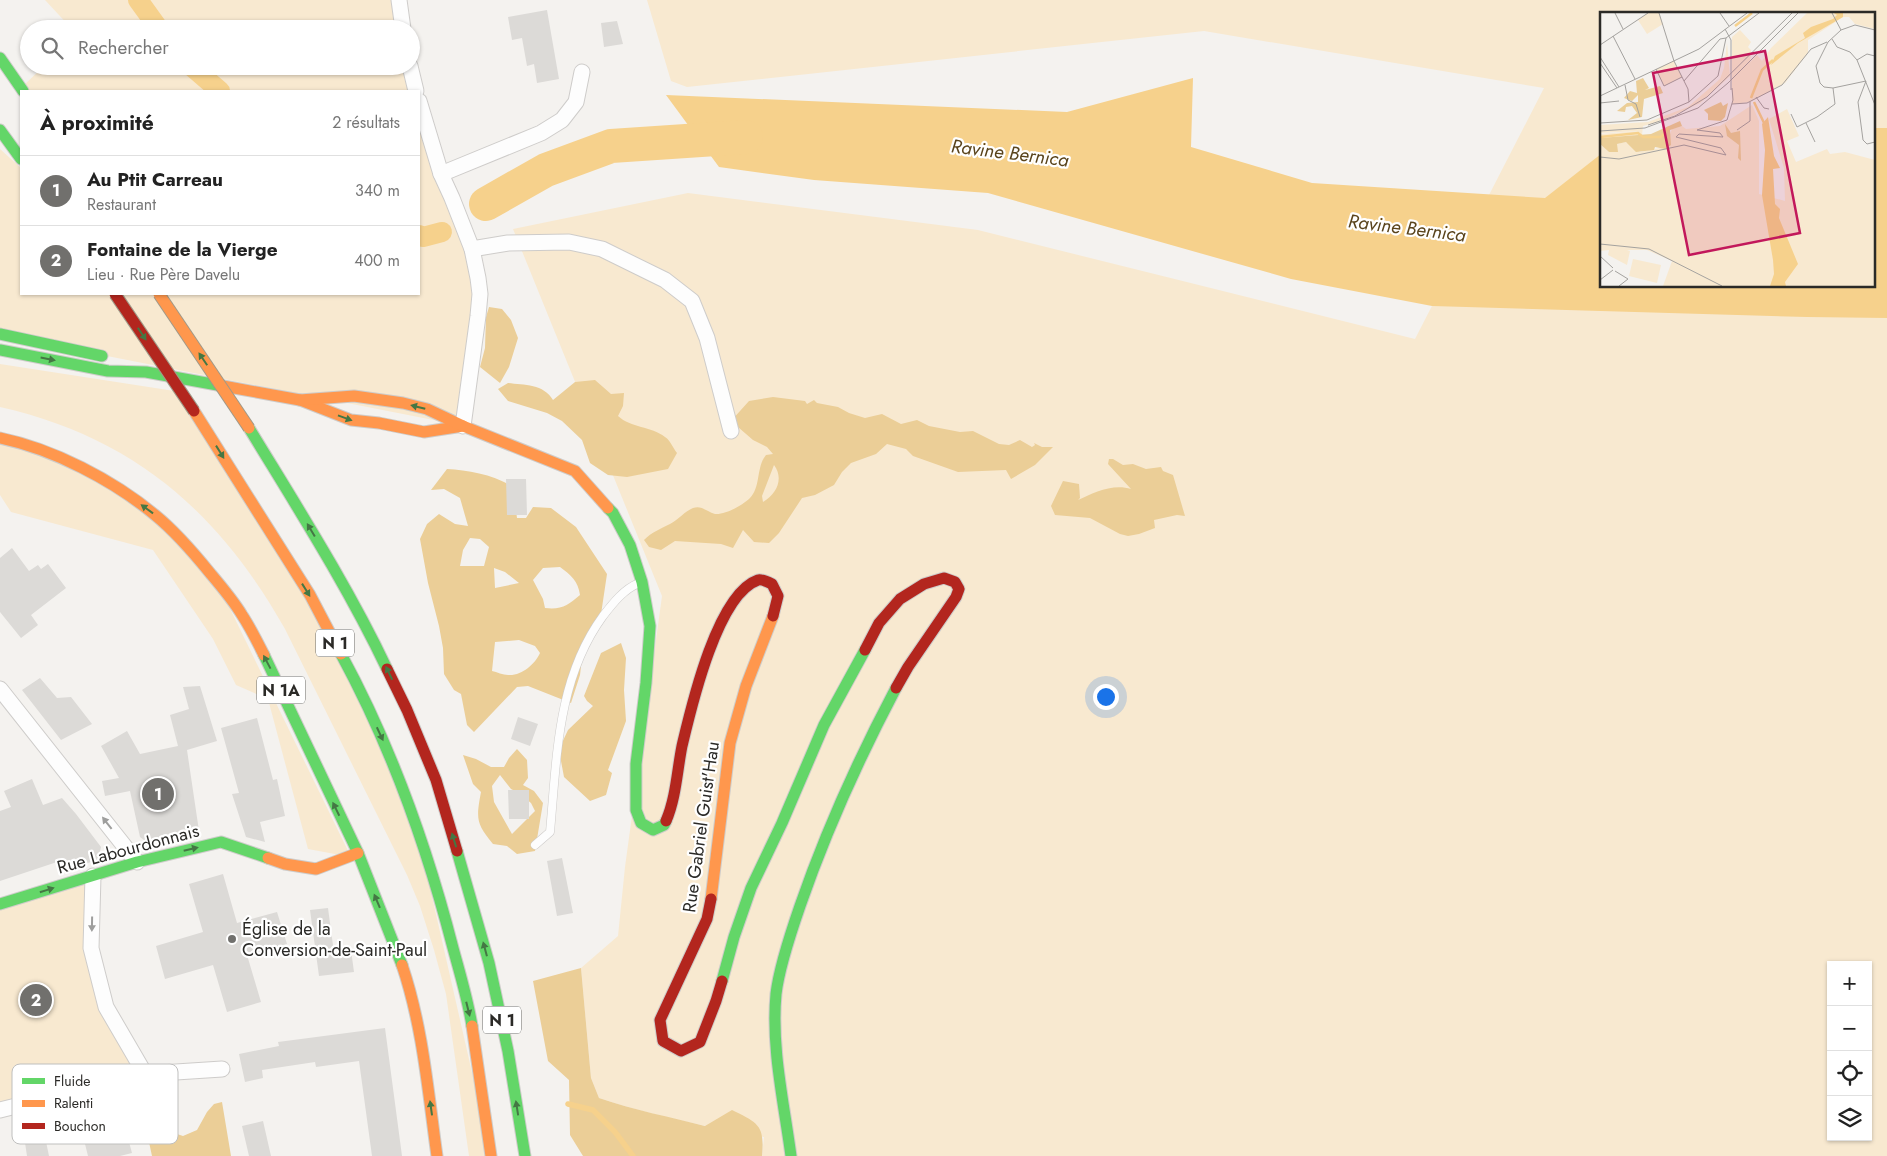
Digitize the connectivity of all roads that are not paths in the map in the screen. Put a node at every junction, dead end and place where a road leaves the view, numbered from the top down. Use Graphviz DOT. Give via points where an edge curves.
graph roads {
  1 [pos="399,0"];
  2 [pos="402,20"];
  3 [pos="0,58"];
  4 [pos="582,72"];
  5 [pos="412,75"];
  6 [pos="22,90"];
  7 [pos="416,90"];
  8 [pos="420,104"];
  9 [pos="0,130"];
  10 [pos="20,157"];
  11 [pos="441,174"];
  12 [pos="472,249"];
  13 [pos="116,295"];
  14 [pos="160,295"];
  15 [pos="0,334"];
  16 [pos="0,350"];
  17 [pos="146,372"];
  18 [pos="300,400"];
  19 [pos="462,426"];
  20 [pos="731,431"];
  21 [pos="0,438"];
  22 [pos="642,582"];
  23 [pos="0,689"];
  24 [pos="535,844"];
  25 [pos="354,855"];
  26 [pos="137,862"];
  27 [pos="93,876"];
  28 [pos="0,904"];
  29 [pos="139,1064"];
  30 [pos="222,1069"];
  31 [pos="178,1072"];
  32 [pos="437,1156"];
  33 [pos="491,1156"];
  34 [pos="525,1156"];
  35 [pos="791,1156"];
  1 -- 2 [label="street"];
  3 -- 6 [label="main road"];
  4 -- 11 [label="street" via="576,102 562,120 541,133"];
  5 -- 7 [label="street"];
  8 -- 11 [label="street"];
  9 -- 10 [label="main road"];
  11 -- 12 [label="street"];
  12 -- 19 [label="street" via="480,294"];
  12 -- 20 [label="street" via="508,243 569,242 602,249 665,280 692,301 707,338"];
  13 -- 33 [label="main road, N 1, one-way, bridge" via="194,411 310,595 386,748 439,893 471,1019"];
  34 -- 14 [label="main road, N 1, one-way, bridge" via="489,963 436,780 407,710 367,627 334,569 249,428"];
  15 -- 17 [label="main road" via="104,356"];
  16 -- 17 [label="main road, one-way" via="108,371"];
  17 -- 18 [label="main road"];
  19 -- 18 [label="main road, Rue Gabriel Guist'Hau, one-way" via="427,409 403,403 354,396"];
  18 -- 19 [label="main road, one-way" via="351,420 424,432"];
  19 -- 22 [label="main road, Rue Gabriel Guist'Hau" via="575,471 613,513 630,545"];
  25 -- 21 [label="main road, N 1A, one-way" via="276,678 242,614 216,580 155,514 120,489 62,460"];
  22 -- 24 [label="lane" via="631,586 613,602 593,629 575,666 558,740 550,832"];
  22 -- 35 [label="main road, Rue Gabriel Guist'Hau" via="650,626 636,764 636,810 641,823 653,830 664,825 671,810 698,686 711,644 731,603 747,584 760,580 772,584 778,596 730,743 714,881 706,919 660,1020 663,1041 681,1051 700,1042 751,888 824,725 879,624 900,599 924,584 944,578 955,582 959,589 908,667 880,720 812,871 790,935 776,993 775,1042"];
  26 -- 23 [label="street, one-way"];
  26 -- 25 [label="main road, Rue Labourdonnais, one-way" via="221,842 285,864 316,869"];
  32 -- 25 [label="main road, N 1A, one-way" via="421,1035 410,988 397,949"];
  26 -- 27 [label="main road, Rue Labourdonnais"];
  28 -- 27 [label="main road, Rue Labourdonnais, one-way"];
  27 -- 29 [label="street, one-way" via="92,948 106,1007"];
  30 -- 31 [label="street"];
}
